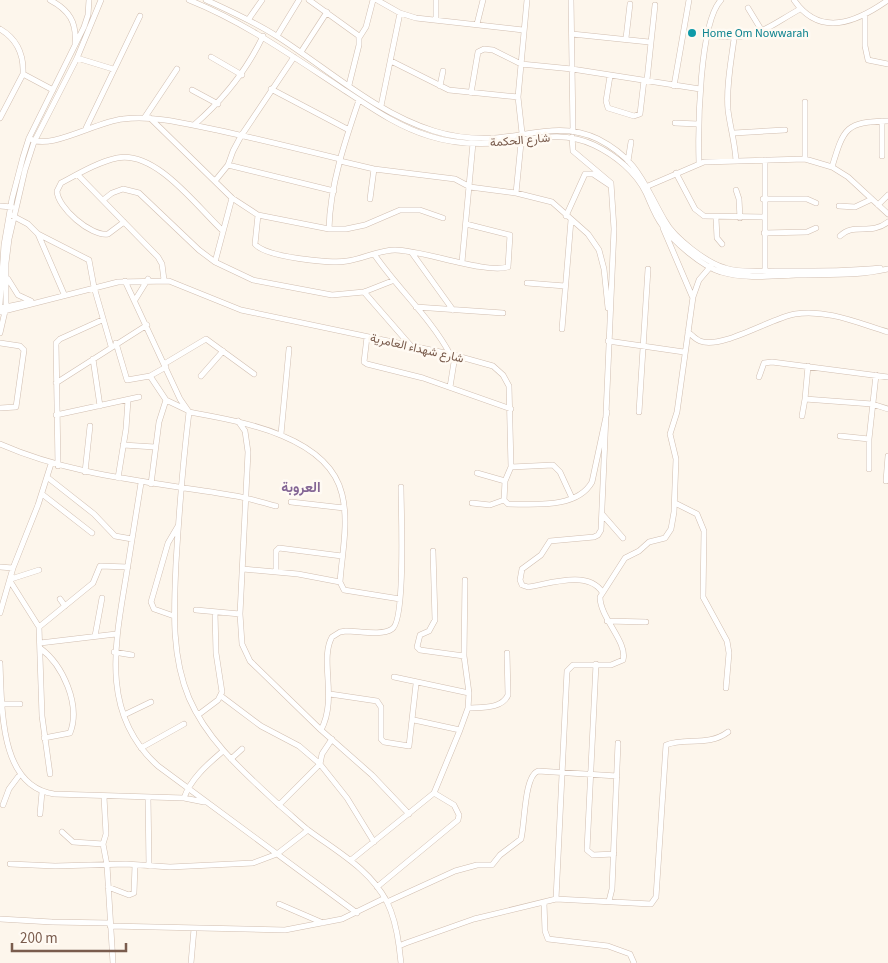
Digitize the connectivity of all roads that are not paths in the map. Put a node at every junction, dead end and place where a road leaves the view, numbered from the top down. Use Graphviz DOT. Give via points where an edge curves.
graph roads {
  1 [pos="50,0"];
  2 [pos="89,0"];
  3 [pos="101,0"];
  4 [pos="189,0"];
  5 [pos="206,0"];
  6 [pos="262,0"];
  7 [pos="299,0"];
  8 [pos="309,0"];
  9 [pos="373,0"];
  10 [pos="436,0"];
  11 [pos="483,0"];
  12 [pos="527,0"];
  13 [pos="571,0"];
  14 [pos="689,0"];
  15 [pos="720,0"];
  16 [pos="794,0"];
  17 [pos="888,0"];
  18 [pos="380,1"];
  19 [pos="216,2"];
  20 [pos="630,4"];
  21 [pos="655,6"];
  22 [pos="748,8"];
  23 [pos="800,9"];
  24 [pos="327,12"];
  25 [pos="400,12"];
  26 [pos="865,14"];
  27 [pos="140,16"];
  28 [pos="248,20"];
  29 [pos="436,20"];
  30 [pos="0,24"];
  31 [pos="477,24"];
  32 [pos="0,29"];
  33 [pos="523,30"];
  34 [pos="762,31"];
  35 [pos="572,34"];
  36 [pos="708,35"];
  37 [pos="262,36"];
  38 [pos="277,36"];
  39 [pos="359,38"];
  40 [pos="626,38"];
  41 [pos="734,39"];
  42 [pos="650,42"];
  43 [pos="74,49"];
  44 [pos="301,52"];
  45 [pos="211,57"];
  46 [pos="294,57"];
  47 [pos="77,58"];
  48 [pos="390,61"];
  49 [pos="521,64"];
  50 [pos="888,64"];
  51 [pos="113,69"];
  52 [pos="572,69"];
  53 [pos="177,70"];
  54 [pos="443,71"];
  55 [pos="22,74"];
  56 [pos="242,75"];
  57 [pos="610,76"];
  58 [pos="646,80"];
  59 [pos="349,84"];
  60 [pos="440,86"];
  61 [pos="674,86"];
  62 [pos="271,89"];
  63 [pos="700,89"];
  64 [pos="53,90"];
  65 [pos="192,90"];
  66 [pos="471,93"];
  67 [pos="518,97"];
  68 [pos="359,100"];
  69 [pos="805,102"];
  70 [pos="218,104"];
  71 [pos="381,106"];
  72 [pos="0,118"];
  73 [pos="147,118"];
  74 [pos="885,121"];
  75 [pos="675,123"];
  76 [pos="698,124"];
  77 [pos="194,125"];
  78 [pos="86,128"];
  79 [pos="348,130"];
  80 [pos="785,130"];
  81 [pos="574,131"];
  82 [pos="734,133"];
  83 [pos="241,136"];
  84 [pos="522,136"];
  85 [pos="29,138"];
  86 [pos="572,138"];
  87 [pos="34,142"];
  88 [pos="631,142"];
  89 [pos="473,143"];
  90 [pos="882,156"];
  91 [pos="805,159"];
  92 [pos="340,160"];
  93 [pos="736,160"];
  94 [pos="764,160"];
  95 [pos="628,161"];
  96 [pos="699,163"];
  97 [pos="228,165"];
  98 [pos="832,167"];
  99 [pos="374,169"];
  100 [pos="676,173"];
  101 [pos="78,175"];
  102 [pos="215,181"];
  103 [pos="612,186"];
  104 [pos="648,186"];
  105 [pos="470,187"];
  106 [pos="736,190"];
  107 [pos="334,191"];
  108 [pos="516,193"];
  109 [pos="888,195"];
  110 [pos="232,198"];
  111 [pos="370,199"];
  112 [pos="763,199"];
  113 [pos="872,199"];
  114 [pos="103,200"];
  115 [pos="816,203"];
  116 [pos="878,205"];
  117 [pos="0,206"];
  118 [pos="839,206"];
  119 [pos="13,207"];
  120 [pos="888,214"];
  121 [pos="258,215"];
  122 [pos="11,216"];
  123 [pos="566,216"];
  124 [pos="764,217"];
  125 [pos="443,218"];
  126 [pos="716,218"];
  127 [pos="740,218"];
  128 [pos="571,220"];
  129 [pos="124,222"];
  130 [pos="888,222"];
  131 [pos="466,224"];
  132 [pos="662,226"];
  133 [pos="816,228"];
  134 [pos="329,229"];
  135 [pos="223,231"];
  136 [pos="764,233"];
  137 [pos="38,234"];
  138 [pos="840,236"];
  139 [pos="722,244"];
  140 [pos="411,252"];
  141 [pos="3,254"];
  142 [pos="374,254"];
  143 [pos="215,262"];
  144 [pos="462,262"];
  145 [pos="711,265"];
  146 [pos="888,267"];
  147 [pos="648,269"];
  148 [pos="765,271"];
  149 [pos="3,276"];
  150 [pos="148,280"];
  151 [pos="164,280"];
  152 [pos="392,280"];
  153 [pos="125,281"];
  154 [pos="527,283"];
  155 [pos="565,286"];
  156 [pos="94,287"];
  157 [pos="364,292"];
  158 [pos="64,294"];
  159 [pos="693,297"];
  160 [pos="43,300"];
  161 [pos="135,300"];
  162 [pos="32,301"];
  163 [pos="0,304"];
  164 [pos="416,307"];
  165 [pos="3,310"];
  166 [pos="453,310"];
  167 [pos="503,313"];
  168 [pos="609,316"];
  169 [pos="102,320"];
  170 [pos="147,325"];
  171 [pos="562,329"];
  172 [pos="688,332"];
  173 [pos="888,332"];
  174 [pos="0,333"];
  175 [pos="367,337"];
  176 [pos="608,342"];
  177 [pos="0,343"];
  178 [pos="114,344"];
  179 [pos="645,346"];
  180 [pos="412,347"];
  181 [pos="290,349"];
  182 [pos="222,350"];
  183 [pos="684,352"];
  184 [pos="453,355"];
  185 [pos="93,359"];
  186 [pos="165,365"];
  187 [pos="808,366"];
  188 [pos="254,374"];
  189 [pos="150,376"];
  190 [pos="201,376"];
  191 [pos="876,376"];
  192 [pos="888,377"];
  193 [pos="759,378"];
  194 [pos="56,382"];
  195 [pos="450,387"];
  196 [pos="139,397"];
  197 [pos="804,399"];
  198 [pos="128,400"];
  199 [pos="166,400"];
  200 [pos="872,404"];
  201 [pos="100,406"];
  202 [pos="0,408"];
  203 [pos="511,408"];
  204 [pos="888,410"];
  205 [pos="188,411"];
  206 [pos="606,412"];
  207 [pos="639,412"];
  208 [pos="56,415"];
  209 [pos="802,416"];
  210 [pos="238,421"];
  211 [pos="90,426"];
  212 [pos="281,434"];
  213 [pos="840,436"];
  214 [pos="869,439"];
  215 [pos="0,445"];
  216 [pos="123,445"];
  217 [pos="155,447"];
  218 [pos="888,456"];
  219 [pos="51,464"];
  220 [pos="58,466"];
  221 [pos="511,467"];
  222 [pos="869,469"];
  223 [pos="86,472"];
  224 [pos="477,473"];
  225 [pos="47,477"];
  226 [pos="118,478"];
  227 [pos="505,481"];
  228 [pos="886,481"];
  229 [pos="141,483"];
  230 [pos="151,484"];
  231 [pos="180,487"];
  232 [pos="401,487"];
  233 [pos="42,494"];
  234 [pos="572,498"];
  235 [pos="245,499"];
  236 [pos="504,500"];
  237 [pos="291,502"];
  238 [pos="472,503"];
  239 [pos="675,503"];
  240 [pos="276,506"];
  241 [pos="344,508"];
  242 [pos="602,514"];
  243 [pos="178,526"];
  244 [pos="92,533"];
  245 [pos="623,538"];
  246 [pos="132,539"];
  247 [pos="433,551"];
  248 [pos="342,556"];
  249 [pos="0,567"];
  250 [pos="128,567"];
  251 [pos="13,568"];
  252 [pos="243,569"];
  253 [pos="39,570"];
  254 [pos="276,572"];
  255 [pos="10,580"];
  256 [pos="464,580"];
  257 [pos="340,582"];
  258 [pos="602,592"];
  259 [pos="102,598"];
  260 [pos="60,599"];
  261 [pos="400,599"];
  262 [pos="65,606"];
  263 [pos="196,610"];
  264 [pos="215,612"];
  265 [pos="0,613"];
  266 [pos="240,614"];
  267 [pos="174,616"];
  268 [pos="607,621"];
  269 [pos="646,622"];
  270 [pos="39,628"];
  271 [pos="116,634"];
  272 [pos="95,636"];
  273 [pos="40,645"];
  274 [pos="114,652"];
  275 [pos="507,653"];
  276 [pos="132,655"];
  277 [pos="464,656"];
  278 [pos="0,663"];
  279 [pos="596,664"];
  280 [pos="394,677"];
  281 [pos="416,684"];
  282 [pos="726,688"];
  283 [pos="469,693"];
  284 [pos="330,694"];
  285 [pos="221,696"];
  286 [pos="151,702"];
  287 [pos="2,704"];
  288 [pos="20,704"];
  289 [pos="468,708"];
  290 [pos="198,715"];
  291 [pos="124,716"];
  292 [pos="1,720"];
  293 [pos="414,720"];
  294 [pos="184,724"];
  295 [pos="321,730"];
  296 [pos="460,730"];
  297 [pos="728,732"];
  298 [pos="44,738"];
  299 [pos="332,739"];
  300 [pos="618,743"];
  301 [pos="141,748"];
  302 [pos="242,749"];
  303 [pos="223,751"];
  304 [pos="230,759"];
  305 [pos="320,764"];
  306 [pos="562,772"];
  307 [pos="50,774"];
  308 [pos="590,774"];
  309 [pos="617,776"];
  310 [pos="18,777"];
  311 [pos="187,788"];
  312 [pos="42,792"];
  313 [pos="434,793"];
  314 [pos="104,797"];
  315 [pos="148,797"];
  316 [pos="184,798"];
  317 [pos="208,804"];
  318 [pos="3,805"];
  319 [pos="279,805"];
  320 [pos="40,814"];
  321 [pos="409,814"];
  322 [pos="308,830"];
  323 [pos="62,832"];
  324 [pos="374,842"];
  325 [pos="103,844"];
  326 [pos="277,854"];
  327 [pos="614,854"];
  328 [pos="351,860"];
  329 [pos="10,864"];
  330 [pos="107,865"];
  331 [pos="135,865"];
  332 [pos="149,866"];
  333 [pos="108,887"];
  334 [pos="379,889"];
  335 [pos="556,899"];
  336 [pos="609,901"];
  337 [pos="387,902"];
  338 [pos="544,903"];
  339 [pos="279,904"];
  340 [pos="372,906"];
  341 [pos="357,913"];
  342 [pos="0,919"];
  343 [pos="324,923"];
  344 [pos="110,924"];
  345 [pos="194,929"];
  346 [pos="399,946"];
  347 [pos="113,963"];
  348 [pos="191,963"];
  349 [pos="401,963"];
  350 [pos="634,963"];
  1 -- 43 [label="street" via="66,11 73,21"];
  2 -- 43 [label="street" via="86,20"];
  3 -- 47 [label="street"];
  4 -- 37 [label="street, شارع الحكمة"];
  5 -- 19 [label="street, شارع الحكمة"];
  6 -- 28 [label="street"];
  7 -- 38 [label="street"];
  8 -- 24 [label="street"];
  9 -- 39 [label="street" via="366,27"];
  10 -- 29 [label="street"];
  11 -- 31 [label="street"];
  12 -- 33 [label="street"];
  13 -- 35 [label="street"];
  14 -- 61 [label="street"];
  15 -- 36 [label="street" via="713,11"];
  16 -- 23 [label="street"];
  17 -- 26 [label="street"];
  18 -- 25 [label="street"];
  19 -- 28 [label="street, شارع الحكمة"];
  20 -- 40 [label="street"];
  21 -- 42 [label="street"];
  22 -- 34 [label="street"];
  23 -- 26 [label="street" via="816,20 831,24"];
  23 -- 34 [label="street"];
  24 -- 39 [label="street" via="355,31"];
  24 -- 44 [label="street"];
  25 -- 29 [label="street"];
  25 -- 48 [label="street"];
  26 -- 50 [label="street" via="868,60"];
  27 -- 51 [label="street"];
  28 -- 38 [label="street, شارع الحكمة"];
  29 -- 31 [label="street"];
  30 -- 32 [label="street"];
  31 -- 33 [label="street"];
  32 -- 55 [label="street" via="17,44 23,64"];
  33 -- 49 [label="street"];
  34 -- 41 [label="street"];
  35 -- 40 [label="street"];
  35 -- 52 [label="street"];
  36 -- 41 [label="street"];
  36 -- 63 [label="street"];
  37 -- 46 [label="street, شارع الحكمة"];
  37 -- 56 [label="street"];
  38 -- 44 [label="street, شارع الحكمة"];
  39 -- 59 [label="street"];
  40 -- 42 [label="street"];
  41 -- 82 [label="street" via="728,92"];
  42 -- 58 [label="street"];
  43 -- 64 [label="street"];
  44 -- 59 [label="street, شارع الحكمة"];
  45 -- 56 [label="street"];
  46 -- 62 [label="street"];
  46 -- 68 [label="street, شارع الحكمة"];
  47 -- 51 [label="street"];
  47 -- 87 [label="street"];
  48 -- 60 [label="street"];
  48 -- 71 [label="street"];
  49 -- 52 [label="street"];
  49 -- 66 [label="street" via="499,52 480,51"];
  49 -- 67 [label="street"];
  51 -- 78 [label="street"];
  52 -- 57 [label="street"];
  52 -- 81 [label="street"];
  53 -- 73 [label="street"];
  54 -- 60 [label="street"];
  55 -- 64 [label="street"];
  55 -- 72 [label="street"];
  56 -- 70 [label="street"];
  57 -- 58 [label="street"];
  57 -- 58 [label="street" via="608,108 634,116 640,114"];
  58 -- 61 [label="street"];
  59 -- 71 [label="street, شارع الحكمة"];
  60 -- 66 [label="street"];
  61 -- 63 [label="street"];
  62 -- 79 [label="street"];
  62 -- 83 [label="street"];
  63 -- 76 [label="street"];
  64 -- 85 [label="street"];
  65 -- 70 [label="street"];
  66 -- 67 [label="street"];
  67 -- 84 [label="street"];
  68 -- 79 [label="street"];
  68 -- 89 [label="street, شارع الحكمة" via="391,120 420,132"];
  69 -- 91 [label="street"];
  70 -- 77 [label="street"];
  71 -- 84 [label="street, شارع الحكمة" via="421,126 454,136"];
  73 -- 77 [label="street"];
  73 -- 78 [label="street" via="118,119"];
  73 -- 102 [label="street"];
  74 -- 90 [label="street"];
  74 -- 98 [label="street" via="860,122 847,130 839,142"];
  75 -- 76 [label="street"];
  76 -- 96 [label="street"];
  77 -- 83 [label="street"];
  78 -- 87 [label="street" via="56,141"];
  79 -- 92 [label="street"];
  80 -- 82 [label="street"];
  81 -- 84 [label="street, شارع الحكمة" via="546,130"];
  81 -- 95 [label="street, شارع الحكمة" via="597,139"];
  82 -- 93 [label="street"];
  83 -- 92 [label="street"];
  83 -- 97 [label="street"];
  84 -- 86 [label="street, شارع الحكمة"];
  84 -- 89 [label="street, شارع الحكمة"];
  84 -- 108 [label="street"];
  85 -- 87 [label="street"];
  85 -- 119 [label="street"];
  86 -- 103 [label="street" via="573,151"];
  86 -- 132 [label="street, شارع الحكمة" via="596,146 624,166 645,191"];
  87 -- 119 [label="street"];
  88 -- 95 [label="street"];
  89 -- 105 [label="street"];
  91 -- 94 [label="street"];
  91 -- 98 [label="street"];
  92 -- 99 [label="street"];
  92 -- 107 [label="street"];
  93 -- 94 [label="street"];
  93 -- 96 [label="street"];
  94 -- 112 [label="street"];
  95 -- 104 [label="street, شارع الحكمة"];
  96 -- 100 [label="street"];
  97 -- 102 [label="street"];
  97 -- 107 [label="street"];
  98 -- 113 [label="street"];
  99 -- 105 [label="street" via="455,179"];
  99 -- 111 [label="street"];
  100 -- 104 [label="street"];
  100 -- 126 [label="street" via="695,209 704,216"];
  101 -- 114 [label="street"];
  101 -- 129 [label="street" via="61,183 57,191 65,209 100,234 112,232"];
  101 -- 135 [label="street" via="119,158 145,161 160,169"];
  102 -- 110 [label="street"];
  103 -- 123 [label="street" via="593,174 585,174"];
  103 -- 168 [label="street" via="614,228"];
  104 -- 145 [label="street, شارع الحكمة" via="668,226"];
  105 -- 108 [label="street"];
  105 -- 131 [label="street"];
  106 -- 127 [label="street"];
  107 -- 134 [label="street"];
  108 -- 123 [label="street" via="552,202"];
  109 -- 116 [label="street"];
  110 -- 121 [label="street"];
  110 -- 135 [label="street"];
  112 -- 115 [label="street" via="807,199"];
  112 -- 124 [label="street"];
  113 -- 116 [label="street"];
  113 -- 118 [label="street" via="855,207"];
  114 -- 129 [label="street"];
  114 -- 143 [label="street" via="123,189 139,193"];
  116 -- 120 [label="street"];
  117 -- 119 [label="street"];
  119 -- 122 [label="street"];
  121 -- 134 [label="street"];
  121 -- 142 [label="street" via="255,244 259,248 336,263"];
  122 -- 137 [label="street" via="31,226"];
  122 -- 141 [label="street"];
  123 -- 128 [label="street"];
  124 -- 127 [label="street"];
  124 -- 136 [label="street"];
  125 -- 134 [label="street" via="420,210 400,210 365,225"];
  126 -- 127 [label="street"];
  126 -- 139 [label="street" via="717,238"];
  128 -- 155 [label="street"];
  128 -- 168 [label="street" via="588,234 599,250"];
  129 -- 151 [label="street" via="158,256"];
  130 -- 138 [label="street" via="877,230 848,230"];
  131 -- 144 [label="street"];
  131 -- 144 [label="street" via="510,235 509,264 505,268 497,268"];
  132 -- 145 [label="street, شارع الحكمة" via="672,238"];
  132 -- 159 [label="street"];
  133 -- 136 [label="street" via="807,232"];
  135 -- 143 [label="street"];
  136 -- 148 [label="street"];
  137 -- 156 [label="street" via="88,258"];
  137 -- 158 [label="street"];
  140 -- 142 [label="street" via="394,250"];
  140 -- 144 [label="street"];
  140 -- 166 [label="street"];
  141 -- 149 [label="street"];
  142 -- 152 [label="street"];
  143 -- 157 [label="street" via="242,276 274,285 332,295"];
  145 -- 146 [label="street, شارع الحكمة" via="730,274 765,276 858,274"];
  145 -- 148 [label="street, شارع الحكمة" via="731,270"];
  145 -- 159 [label="street" via="699,280"];
  146 -- 148 [label="street, شارع الحكمة"];
  147 -- 179 [label="street"];
  149 -- 162 [label="street" via="18,295"];
  149 -- 163 [label="street"];
  149 -- 165 [label="street"];
  150 -- 151 [label="street, شارع شهداء العامرية"];
  150 -- 153 [label="street, شارع شهداء العامرية"];
  150 -- 161 [label="street"];
  151 -- 175 [label="street, شارع شهداء العامرية" via="241,310"];
  152 -- 157 [label="street"];
  152 -- 164 [label="street"];
  153 -- 156 [label="street, شارع شهداء العامرية"];
  153 -- 161 [label="street"];
  154 -- 155 [label="street"];
  155 -- 171 [label="street"];
  156 -- 158 [label="street, شارع شهداء العامرية"];
  156 -- 169 [label="street"];
  157 -- 180 [label="street"];
  158 -- 160 [label="street, شارع شهداء العامرية"];
  159 -- 172 [label="street"];
  160 -- 162 [label="street, شارع شهداء العامرية"];
  160 -- 165 [label="street, شارع شهداء العامرية"];
  161 -- 170 [label="street"];
  162 -- 165 [label="street, شارع شهداء العامرية"];
  164 -- 166 [label="street"];
  164 -- 184 [label="street"];
  165 -- 174 [label="street"];
  166 -- 167 [label="street"];
  168 -- 176 [label="street"];
  169 -- 178 [label="street"];
  169 -- 194 [label="street" via="57,341"];
  170 -- 178 [label="street"];
  170 -- 186 [label="street"];
  172 -- 173 [label="street" via="700,342 711,342 779,318 819,313"];
  172 -- 183 [label="street"];
  175 -- 180 [label="street, شارع شهداء العامرية"];
  175 -- 195 [label="street" via="364,362 367,364"];
  176 -- 179 [label="street"];
  176 -- 206 [label="street"];
  177 -- 202 [label="street" via="20,346 24,350 17,404 13,408"];
  178 -- 185 [label="street"];
  178 -- 189 [label="street" via="127,380"];
  179 -- 183 [label="street"];
  179 -- 207 [label="street"];
  180 -- 184 [label="street, شارع شهداء العامرية"];
  181 -- 212 [label="street"];
  182 -- 186 [label="street" via="205,339"];
  182 -- 188 [label="street"];
  182 -- 190 [label="street"];
  183 -- 239 [label="street" via="677,412 670,434 676,458"];
  184 -- 195 [label="street"];
  184 -- 203 [label="street, شارع شهداء العامرية" via="498,370 509,386"];
  185 -- 194 [label="street"];
  185 -- 201 [label="street"];
  186 -- 189 [label="street"];
  186 -- 205 [label="street"];
  187 -- 191 [label="street"];
  187 -- 193 [label="street" via="767,362 761,367"];
  187 -- 197 [label="street"];
  189 -- 199 [label="street"];
  191 -- 192 [label="street"];
  191 -- 200 [label="street"];
  194 -- 208 [label="street"];
  195 -- 203 [label="street"];
  196 -- 198 [label="street"];
  197 -- 200 [label="street"];
  197 -- 209 [label="street"];
  198 -- 201 [label="street"];
  198 -- 216 [label="street"];
  199 -- 205 [label="street"];
  199 -- 217 [label="street"];
  200 -- 204 [label="street"];
  200 -- 214 [label="street"];
  201 -- 208 [label="street"];
  203 -- 221 [label="street, شارع شهداء العامرية"];
  205 -- 210 [label="street"];
  205 -- 231 [label="street"];
  206 -- 234 [label="street" via="592,482 586,491"];
  206 -- 242 [label="street"];
  208 -- 220 [label="street"];
  210 -- 212 [label="street"];
  210 -- 235 [label="street" via="247,439"];
  211 -- 223 [label="street"];
  212 -- 241 [label="street" via="310,452 329,470 340,487"];
  213 -- 214 [label="street"];
  214 -- 222 [label="street"];
  215 -- 219 [label="street"];
  216 -- 217 [label="street"];
  216 -- 226 [label="street"];
  217 -- 230 [label="street"];
  218 -- 228 [label="street"];
  219 -- 220 [label="street"];
  219 -- 225 [label="street"];
  220 -- 223 [label="street"];
  221 -- 227 [label="street, شارع شهداء العامرية"];
  221 -- 234 [label="street" via="553,465 560,472"];
  223 -- 226 [label="street"];
  224 -- 227 [label="street"];
  225 -- 233 [label="street"];
  225 -- 246 [label="street" via="94,514 114,535"];
  226 -- 229 [label="street"];
  227 -- 236 [label="street, شارع شهداء العامرية"];
  229 -- 230 [label="street"];
  229 -- 246 [label="street"];
  230 -- 231 [label="street"];
  231 -- 235 [label="street"];
  231 -- 243 [label="street"];
  232 -- 261 [label="street"];
  233 -- 244 [label="street"];
  233 -- 251 [label="street"];
  234 -- 236 [label="street" via="546,503 508,504"];
  235 -- 240 [label="street"];
  235 -- 252 [label="street"];
  236 -- 238 [label="street" via="490,504"];
  237 -- 241 [label="street"];
  239 -- 258 [label="street" via="668,535 649,542 625,558"];
  239 -- 282 [label="street" via="697,514 704,531 703,597 727,641"];
  241 -- 248 [label="street"];
  242 -- 245 [label="street"];
  242 -- 258 [label="street" via="598,535 550,541 541,555 522,569 520,580 522,586 528,587 586,580"];
  243 -- 267 [label="street"];
  243 -- 267 [label="street" via="168,543 151,602 154,609"];
  246 -- 250 [label="street"];
  247 -- 277 [label="street" via="435,620 430,631 420,635 417,648"];
  248 -- 254 [label="street" via="279,548 276,551"];
  248 -- 257 [label="street"];
  249 -- 251 [label="street"];
  250 -- 262 [label="street" via="100,566 93,583"];
  250 -- 271 [label="street"];
  251 -- 255 [label="street"];
  252 -- 254 [label="street"];
  252 -- 266 [label="street"];
  253 -- 255 [label="street"];
  254 -- 257 [label="street"];
  255 -- 265 [label="street"];
  255 -- 270 [label="street"];
  256 -- 277 [label="street"];
  257 -- 261 [label="street" via="344,590"];
  258 -- 268 [label="street" via="600,604"];
  259 -- 272 [label="street"];
  260 -- 262 [label="street"];
  261 -- 284 [label="street" via="399,618 392,630 340,632 332,637 328,650"];
  262 -- 270 [label="street"];
  263 -- 264 [label="street"];
  264 -- 266 [label="street"];
  264 -- 285 [label="street"];
  266 -- 295 [label="street" via="242,644 250,661"];
  267 -- 290 [label="street" via="180,664 189,698"];
  268 -- 269 [label="street"];
  268 -- 279 [label="street" via="622,646 624,658 618,663"];
  270 -- 273 [label="street"];
  271 -- 272 [label="street"];
  271 -- 274 [label="street"];
  272 -- 273 [label="street"];
  273 -- 298 [label="street"];
  273 -- 298 [label="street" via="56,662 72,701 70,733"];
  274 -- 276 [label="street"];
  274 -- 291 [label="street" via="115,681"];
  275 -- 289 [label="street" via="506,699 496,705"];
  277 -- 283 [label="street"];
  278 -- 287 [label="street"];
  279 -- 306 [label="street" via="573,665 567,670"];
  279 -- 308 [label="street"];
  280 -- 281 [label="street"];
  281 -- 283 [label="street"];
  281 -- 293 [label="street"];
  283 -- 289 [label="street"];
  284 -- 293 [label="street" via="377,701 381,706 381,739 384,742 410,746"];
  284 -- 295 [label="street" via="327,717"];
  285 -- 290 [label="street"];
  285 -- 305 [label="street" via="260,726 299,746"];
  286 -- 291 [label="street"];
  287 -- 288 [label="street"];
  287 -- 292 [label="street"];
  289 -- 296 [label="street"];
  290 -- 303 [label="street"];
  291 -- 301 [label="street"];
  292 -- 310 [label="street" via="5,755"];
  293 -- 296 [label="street"];
  294 -- 301 [label="street"];
  295 -- 299 [label="street"];
  296 -- 313 [label="street"];
  297 -- 336 [label="street" via="705,742 666,745 656,897 651,904"];
  298 -- 307 [label="street"];
  299 -- 305 [label="street" via="322,754"];
  299 -- 321 [label="street"];
  300 -- 309 [label="street"];
  301 -- 311 [label="street"];
  302 -- 304 [label="street"];
  303 -- 304 [label="street"];
  303 -- 311 [label="street"];
  304 -- 319 [label="street"];
  305 -- 319 [label="street"];
  305 -- 324 [label="street" via="347,798"];
  306 -- 308 [label="street"];
  306 -- 335 [label="street"];
  306 -- 337 [label="street" via="534,772 529,781 521,839 492,865 468,866"];
  308 -- 309 [label="street"];
  308 -- 327 [label="street" via="587,850 593,855"];
  309 -- 327 [label="street"];
  310 -- 312 [label="street"];
  310 -- 318 [label="street"];
  311 -- 316 [label="street"];
  311 -- 317 [label="street"];
  312 -- 314 [label="street"];
  312 -- 320 [label="street"];
  313 -- 321 [label="street"];
  313 -- 334 [label="street" via="454,805 458,820"];
  314 -- 315 [label="street"];
  314 -- 325 [label="street" via="106,834"];
  315 -- 316 [label="street"];
  315 -- 332 [label="street"];
  316 -- 317 [label="street"];
  317 -- 326 [label="street"];
  319 -- 322 [label="street"];
  321 -- 324 [label="street"];
  322 -- 326 [label="street"];
  322 -- 328 [label="street"];
  323 -- 325 [label="street" via="73,842"];
  324 -- 328 [label="street"];
  325 -- 330 [label="street"];
  326 -- 332 [label="street" via="259,862 237,865"];
  326 -- 341 [label="street"];
  327 -- 336 [label="street"];
  328 -- 334 [label="street"];
  329 -- 330 [label="street"];
  330 -- 331 [label="street"];
  330 -- 333 [label="street"];
  331 -- 332 [label="street"];
  331 -- 333 [label="street" via="134,893 129,895"];
  333 -- 344 [label="street"];
  334 -- 337 [label="street"];
  334 -- 340 [label="street"];
  335 -- 336 [label="street"];
  335 -- 338 [label="street"];
  337 -- 340 [label="street"];
  337 -- 346 [label="street" via="397,928"];
  338 -- 346 [label="street" via="474,919"];
  338 -- 350 [label="street" via="548,940 608,946 630,954"];
  339 -- 343 [label="street"];
  340 -- 341 [label="street"];
  341 -- 343 [label="street"];
  342 -- 344 [label="street"];
  343 -- 345 [label="street" via="285,930"];
  344 -- 345 [label="street"];
  344 -- 347 [label="street"];
  345 -- 348 [label="street"];
  346 -- 349 [label="street"];
}
